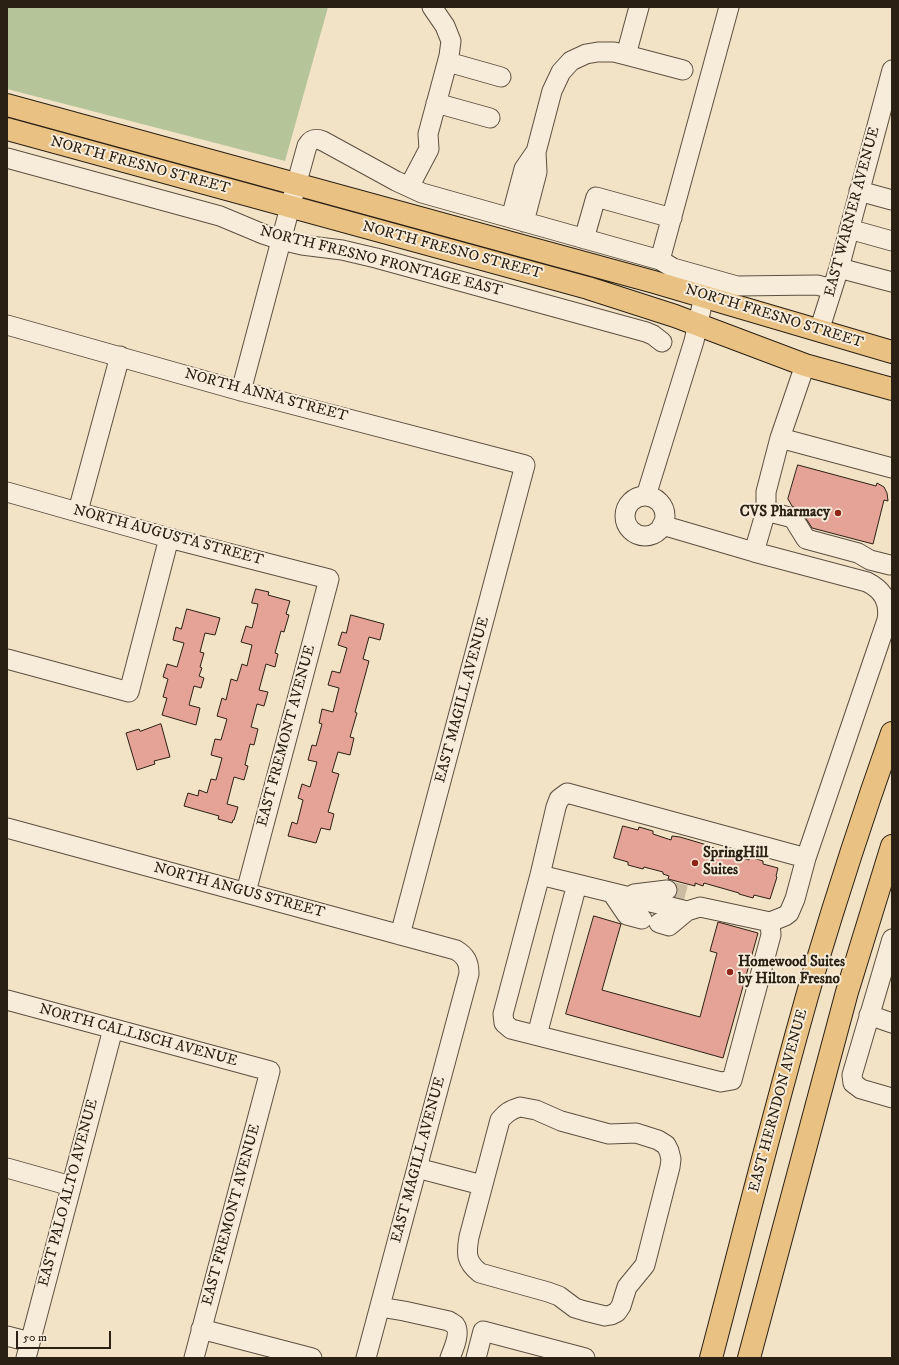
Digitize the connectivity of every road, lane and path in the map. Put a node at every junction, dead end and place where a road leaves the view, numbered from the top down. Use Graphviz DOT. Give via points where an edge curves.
graph roads {
  1 [pos="432,7"];
  2 [pos="639,7"];
  3 [pos="728,7"];
  4 [pos="626,54"];
  5 [pos="448,62"];
  6 [pos="683,70"];
  7 [pos="892,70"];
  8 [pos="500,77"];
  9 [pos="436,104"];
  10 [pos="7,105"];
  11 [pos="490,118"];
  12 [pos="7,129"];
  13 [pos="7,158"];
  14 [pos="296,183"];
  15 [pos="402,184"];
  16 [pos="859,191"];
  17 [pos="892,200"];
  18 [pos="290,207"];
  19 [pos="672,218"];
  20 [pos="518,220"];
  21 [pos="849,229"];
  22 [pos="584,239"];
  23 [pos="281,240"];
  24 [pos="892,241"];
  25 [pos="660,260"];
  26 [pos="839,268"];
  27 [pos="892,282"];
  28 [pos="832,290"];
  29 [pos="704,296"];
  30 [pos="7,325"];
  31 [pos="697,325"];
  32 [pos="819,331"];
  33 [pos="662,342"];
  34 [pos="892,352"];
  35 [pos="120,356"];
  36 [pos="805,365"];
  37 [pos="892,389"];
  38 [pos="241,391"];
  39 [pos="780,438"];
  40 [pos="525,465"];
  41 [pos="892,468"];
  42 [pos="7,492"];
  43 [pos="646,496"];
  44 [pos="78,511"];
  45 [pos="766,511"];
  46 [pos="662,526"];
  47 [pos="169,538"];
  48 [pos="754,552"];
  49 [pos="891,561"];
  50 [pos="329,579"];
  51 [pos="877,588"];
  52 [pos="7,659"];
  53 [pos="892,733"];
  54 [pos="7,828"];
  55 [pos="892,846"];
  56 [pos="806,858"];
  57 [pos="540,875"];
  58 [pos="577,884"];
  59 [pos="666,890"];
  60 [pos="246,892"];
  61 [pos="618,894"];
  62 [pos="689,904"];
  63 [pos="770,922"];
  64 [pos="400,934"];
  65 [pos="892,940"];
  66 [pos="468,961"];
  67 [pos="7,1000"];
  68 [pos="869,1015"];
  69 [pos="892,1022"];
  70 [pos="113,1029"];
  71 [pos="537,1035"];
  72 [pos="270,1071"];
  73 [pos="892,1098"];
  74 [pos="7,1168"];
  75 [pos="417,1168"];
  76 [pos="482,1185"];
  77 [pos="71,1186"];
  78 [pos="380,1307"];
  79 [pos="201,1329"];
  80 [pos="7,1336"];
  81 [pos="28,1350"];
  82 [pos="194,1358"];
  83 [pos="312,1358"];
  84 [pos="366,1358"];
  85 [pos="450,1358"];
  86 [pos="476,1358"];
  87 [pos="585,1358"];
  88 [pos="711,1358"];
  89 [pos="749,1358"];
  1 -- 5 [label="street" via="445,26 451,41"];
  2 -- 4 [label="street"];
  3 -- 19 [label="street"];
  4 -- 6 [label="street"];
  4 -- 20 [label="street" via="586,54 571,61 561,72 552,91 536,152 524,168"];
  5 -- 8 [label="street"];
  5 -- 9 [label="street"];
  7 -- 16 [label="street, EAST WARNER AVENUE"];
  9 -- 11 [label="street"];
  9 -- 15 [label="street" via="428,134 429,149"];
  10 -- 14 [label="main road, NORTH FRESNO STREET"];
  12 -- 18 [label="main road, NORTH FRESNO STREET"];
  13 -- 23 [label="street, NORTH FRESNO FRONTAGE EAST" via="220,216"];
  14 -- 15 [label="street" via="309,142 318,139"];
  14 -- 18 [label="street"];
  14 -- 29 [label="main road, NORTH FRESNO STREET"];
  15 -- 20 [label="street" via="422,193"];
  16 -- 17 [label="street"];
  16 -- 21 [label="street, EAST WARNER AVENUE"];
  18 -- 23 [label="street"];
  18 -- 31 [label="main road, NORTH FRESNO STREET" via="588,288"];
  19 -- 22 [label="street" via="596,198"];
  19 -- 25 [label="street"];
  20 -- 22 [label="street"];
  21 -- 24 [label="street"];
  21 -- 26 [label="street, EAST WARNER AVENUE"];
  22 -- 25 [label="street"];
  23 -- 33 [label="street, NORTH FRESNO FRONTAGE EAST" via="383,260 646,332"];
  23 -- 38 [label="street"];
  25 -- 28 [label="street" via="673,268 738,286 817,284"];
  26 -- 27 [label="street"];
  26 -- 28 [label="street, EAST WARNER AVENUE"];
  28 -- 32 [label="street, EAST WARNER AVENUE"];
  29 -- 31 [label="street"];
  29 -- 32 [label="main road, NORTH FRESNO STREET"];
  30 -- 35 [label="street, NORTH ANNA STREET"];
  31 -- 36 [label="main road, NORTH FRESNO STREET"];
  31 -- 43 [label="street"];
  32 -- 34 [label="main road, NORTH FRESNO STREET"];
  35 -- 38 [label="street, NORTH ANNA STREET"];
  35 -- 44 [label="street"];
  36 -- 37 [label="main road, NORTH FRESNO STREET"];
  36 -- 39 [label="street"];
  38 -- 40 [label="street, NORTH ANNA STREET"];
  39 -- 41 [label="street"];
  39 -- 45 [label="street" via="766,492"];
  40 -- 64 [label="street, EAST MAGILL AVENUE"];
  42 -- 44 [label="street, NORTH AUGUSTA STREET"];
  43 -- 46 [label="street" via="658,501 662,506 665,519"];
  43 -- 46 [label="street" via="634,499 627,508 625,514 628,526 642,536 654,534"];
  44 -- 47 [label="street, NORTH AUGUSTA STREET"];
  45 -- 48 [label="street"];
  45 -- 49 [label="street" via="793,518 806,539 858,553 870,560"];
  46 -- 48 [label="street"];
  47 -- 50 [label="street, NORTH AUGUSTA STREET"];
  47 -- 52 [label="street" via="128,692"];
  48 -- 51 [label="street" via="867,582"];
  49 -- 51 [label="street" via="885,578"];
  50 -- 60 [label="street, EAST FREMONT AVENUE"];
  51 -- 56 [label="street" via="886,600 887,620"];
  53 -- 88 [label="main road, EAST HERNDON AVENUE" via="863,816 811,983"];
  54 -- 60 [label="street, NORTH ANGUS STREET"];
  55 -- 89 [label="main road" via="847,992"];
  56 -- 57 [label="street" via="568,793 559,798"];
  56 -- 63 [label="street" via="789,912"];
  57 -- 58 [label="street"];
  57 -- 71 [label="street" via="503,1014 504,1024 512,1029"];
  58 -- 61 [label="street"];
  58 -- 71 [label="street"];
  59 -- 61 [label="street"];
  60 -- 64 [label="street, NORTH ANGUS STREET"];
  61 -- 62 [label="street"];
  61 -- 62 [label="street" via="627,915 669,926"];
  62 -- 63 [label="street"];
  63 -- 71 [label="street" via="771,935 732,1080 721,1082"];
  64 -- 66 [label="street, NORTH ANGUS STREET" via="456,950"];
  65 -- 68 [label="street"];
  66 -- 75 [label="street, EAST MAGILL AVENUE" via="469,974"];
  67 -- 70 [label="street, NORTH CALLISCH AVENUE"];
  68 -- 69 [label="street"];
  68 -- 73 [label="street" via="852,1075 853,1083 861,1089"];
  70 -- 72 [label="street, NORTH CALLISCH AVENUE"];
  70 -- 77 [label="street, EAST PALO ALTO AVENUE"];
  72 -- 79 [label="street, EAST FREMONT AVENUE"];
  74 -- 77 [label="street"];
  75 -- 76 [label="street"];
  75 -- 78 [label="street, EAST MAGILL AVENUE"];
  76 -- 76 [label="street" via="467,1250 468,1261 474,1268 480,1273 559,1296 584,1312 611,1315 617,1312 627,1287 645,1265 670,1167 670,1151 658,1140 636,1133 609,1134 520,1107 511,1109 500,1120"];
  77 -- 81 [label="street, EAST PALO ALTO AVENUE"];
  78 -- 84 [label="street, EAST MAGILL AVENUE"];
  78 -- 85 [label="street" via="449,1321 457,1330"];
  79 -- 82 [label="street, EAST FREMONT AVENUE"];
  79 -- 83 [label="street"];
  80 -- 81 [label="street"];
  86 -- 87 [label="street" via="483,1331"];
}
